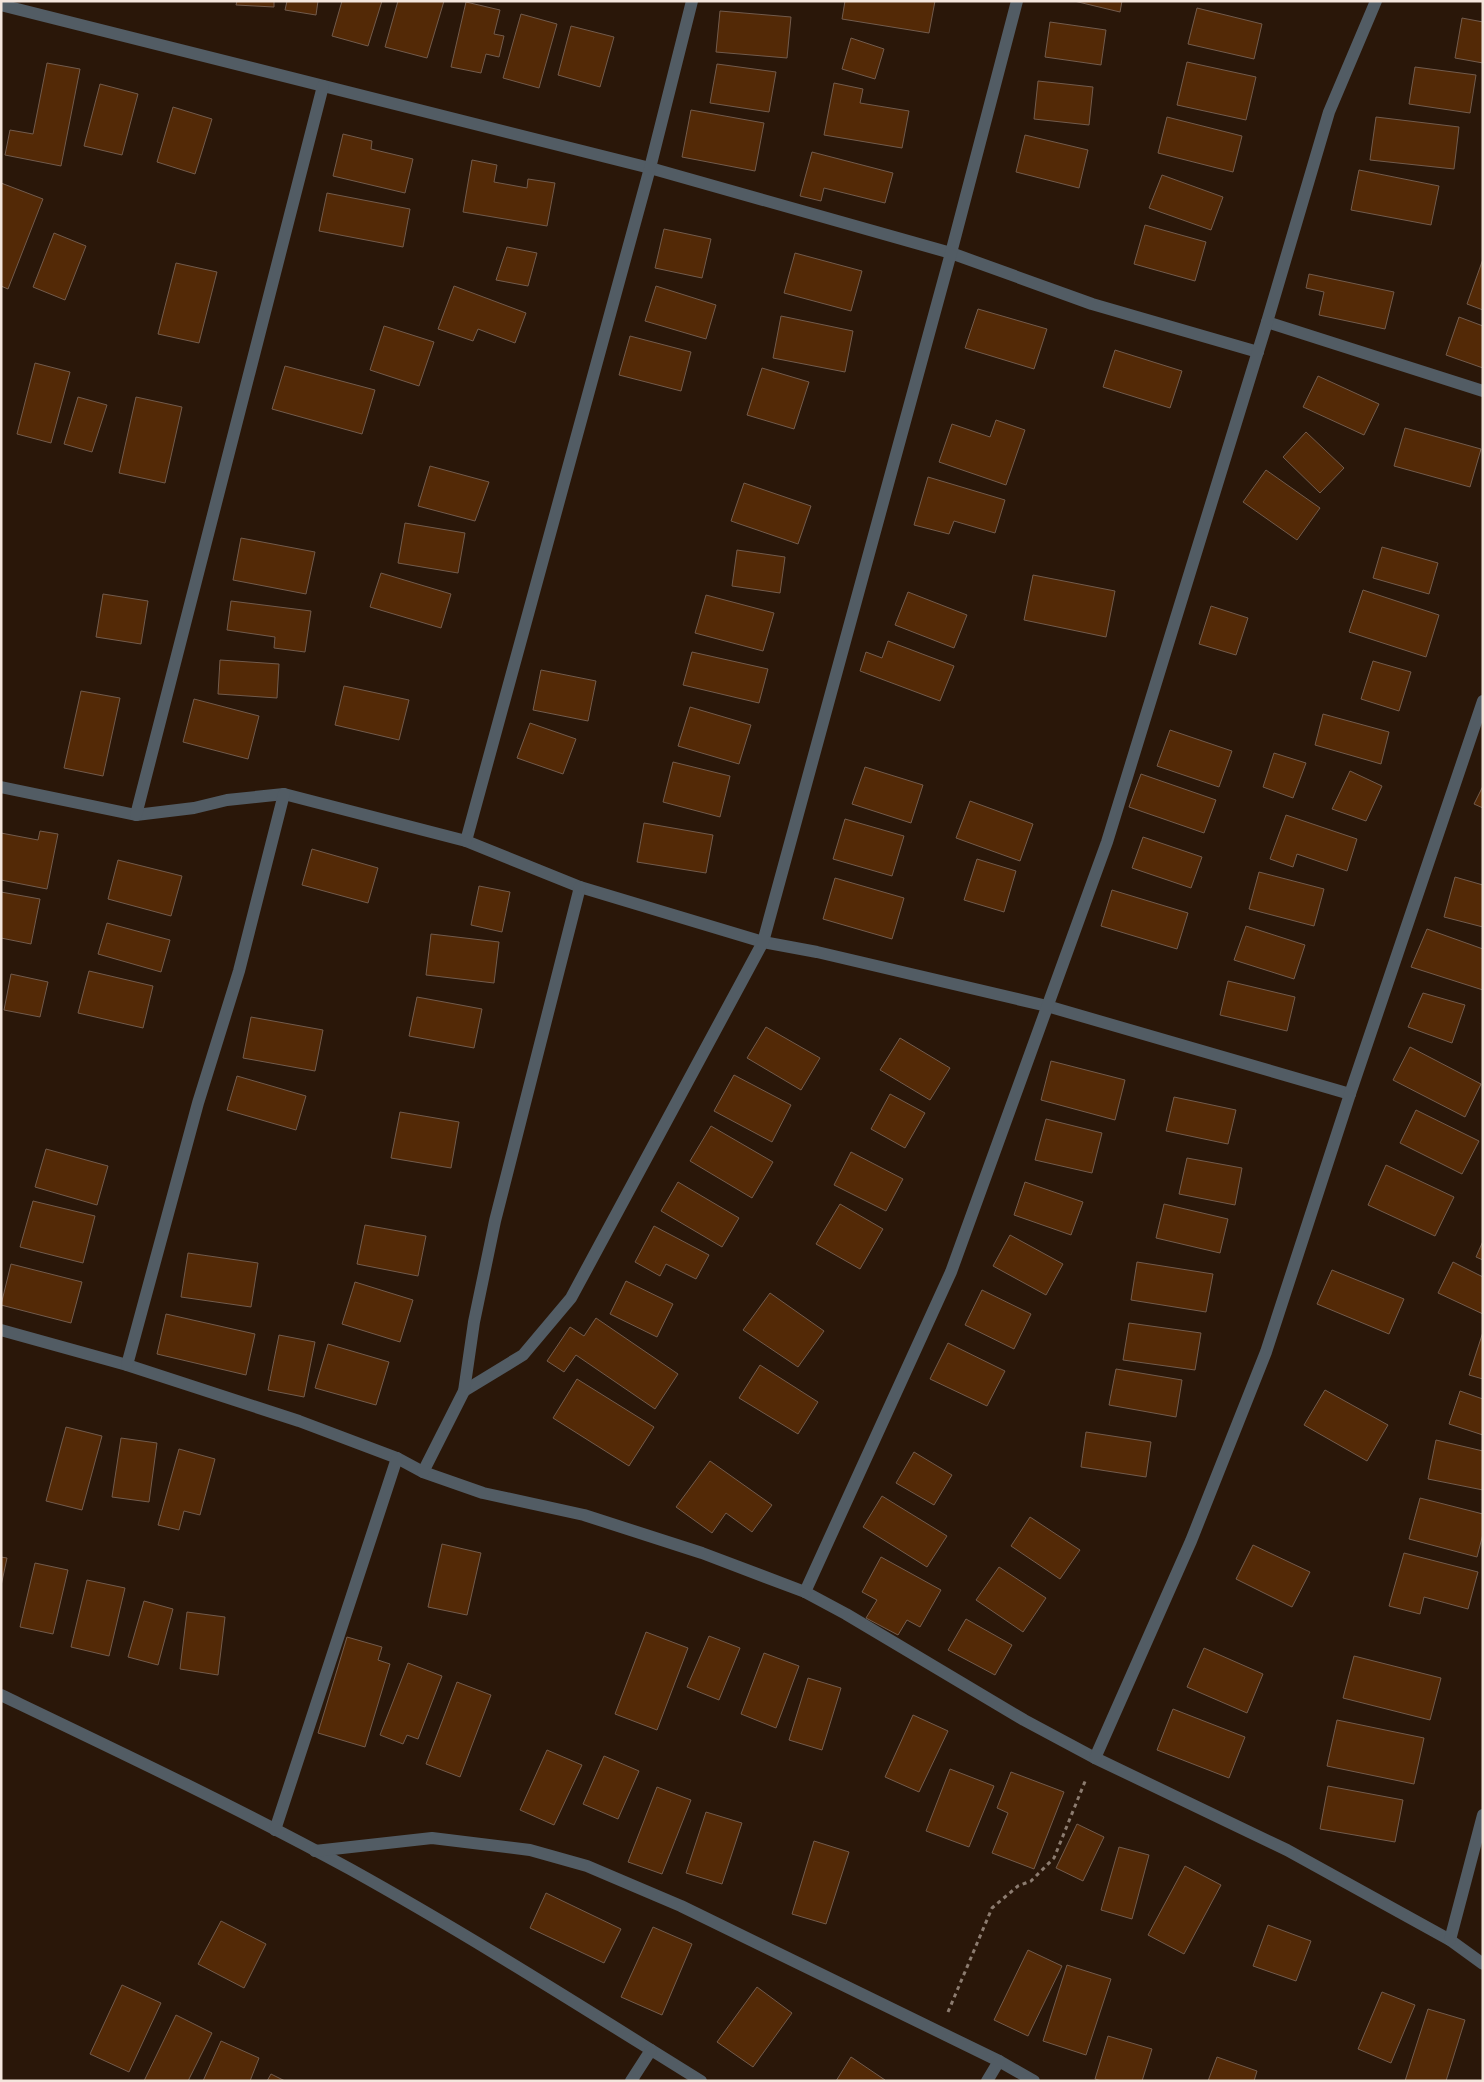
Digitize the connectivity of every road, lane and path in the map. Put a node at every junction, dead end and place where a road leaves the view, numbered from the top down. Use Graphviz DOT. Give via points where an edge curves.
graph roads {
  1 [pos="692,1"];
  2 [pos="1017,1"];
  3 [pos="1376,1"];
  4 [pos="1,5"];
  5 [pos="323,86"];
  6 [pos="650,168"];
  7 [pos="951,253"];
  8 [pos="1267,322"];
  9 [pos="1258,352"];
  10 [pos="1483,391"];
  11 [pos="1483,701"];
  12 [pos="1,787"];
  13 [pos="284,794"];
  14 [pos="136,815"];
  15 [pos="466,841"];
  16 [pos="580,887"];
  17 [pos="764,942"];
  18 [pos="1047,1006"];
  19 [pos="1350,1094"];
  20 [pos="1,1330"];
  21 [pos="127,1366"];
  22 [pos="464,1391"];
  23 [pos="397,1458"];
  24 [pos="423,1472"];
  25 [pos="804,1592"];
  26 [pos="1,1695"];
  27 [pos="1095,1758"];
  28 [pos="1483,1816"];
  29 [pos="275,1830"];
  30 [pos="315,1851"];
  31 [pos="1450,1940"];
  32 [pos="1483,1964"];
  33 [pos="940,2033"];
  34 [pos="651,2050"];
  35 [pos="999,2061"];
  36 [pos="630,2081"];
  37 [pos="701,2081"];
  38 [pos="987,2081"];
  39 [pos="1034,2081"];
  1 -- 6 [label="street"];
  2 -- 7 [label="street"];
  3 -- 8 [label="street" via="1328,112"];
  4 -- 5 [label="street"];
  5 -- 6 [label="street"];
  5 -- 14 [label="street"];
  6 -- 7 [label="street"];
  6 -- 15 [label="street"];
  7 -- 9 [label="street" via="1092,304"];
  7 -- 17 [label="street"];
  8 -- 9 [label="street"];
  8 -- 10 [label="street"];
  9 -- 18 [label="street" via="1107,842"];
  11 -- 19 [label="street"];
  12 -- 14 [label="street"];
  13 -- 14 [label="street"];
  13 -- 15 [label="street"];
  13 -- 21 [label="street" via="239,972 198,1103"];
  15 -- 16 [label="street"];
  16 -- 17 [label="street"];
  16 -- 22 [label="street" via="495,1221 474,1322"];
  17 -- 18 [label="street"];
  17 -- 22 [label="street" via="572,1298 523,1355"];
  18 -- 19 [label="street"];
  18 -- 25 [label="street" via="951,1272"];
  19 -- 27 [label="street" via="1266,1352 1191,1541"];
  20 -- 21 [label="street"];
  21 -- 23 [label="street" via="299,1421"];
  22 -- 24 [label="street"];
  23 -- 24 [label="street"];
  23 -- 29 [label="street"];
  24 -- 25 [label="street" via="483,1493 584,1515 702,1553"];
  25 -- 27 [label="street"];
  26 -- 29 [label="street"];
  27 -- 31 [label="street" via="1287,1850"];
  27 -- 33 [label="path" via="1054,1858 1031,1881 1018,1886 992,1908"];
  28 -- 31 [label="street"];
  29 -- 30 [label="street"];
  30 -- 33 [label="street" via="432,1838 530,1850 587,1866 681,1906"];
  30 -- 34 [label="street" via="448,1926"];
  31 -- 32 [label="street"];
  33 -- 35 [label="street"];
  34 -- 36 [label="street"];
  34 -- 37 [label="street"];
  35 -- 38 [label="street"];
  35 -- 39 [label="street"];
}
